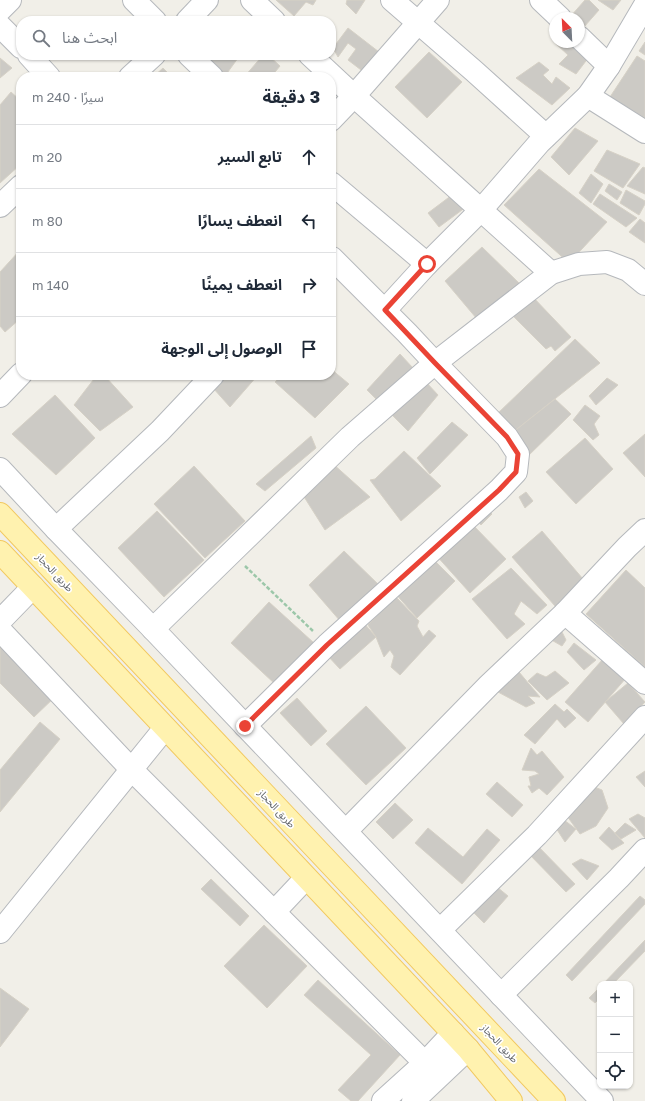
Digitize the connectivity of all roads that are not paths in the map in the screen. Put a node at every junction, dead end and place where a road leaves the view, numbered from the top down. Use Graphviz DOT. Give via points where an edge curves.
graph roads {
  1 [pos="10,0"];
  2 [pos="134,0"];
  3 [pos="252,0"];
  4 [pos="392,0"];
  5 [pos="438,0"];
  6 [pos="541,0"];
  7 [pos="645,5"];
  8 [pos="0,10"];
  9 [pos="554,12"];
  10 [pos="150,16"];
  11 [pos="269,16"];
  12 [pos="418,23"];
  13 [pos="0,26"];
  14 [pos="16,42"];
  15 [pos="585,43"];
  16 [pos="33,60"];
  17 [pos="149,60"];
  18 [pos="194,60"];
  19 [pos="315,60"];
  20 [pos="609,66"];
  21 [pos="44,72"];
  22 [pos="135,72"];
  23 [pos="207,72"];
  24 [pos="328,72"];
  25 [pos="336,79"];
  26 [pos="354,96"];
  27 [pos="588,96"];
  28 [pos="336,115"];
  29 [pos="645,132"];
  30 [pos="546,136"];
  31 [pos="336,187"];
  32 [pos="16,191"];
  33 [pos="0,206"];
  34 [pos="481,210"];
  35 [pos="336,263"];
  36 [pos="427,264"];
  37 [pos="551,273"];
  38 [pos="645,284"];
  39 [pos="385,310"];
  40 [pos="435,363"];
  41 [pos="16,379"];
  42 [pos="208,380"];
  43 [pos="0,396"];
  44 [pos="0,469"];
  45 [pos="0,514"];
  46 [pos="56,529"];
  47 [pos="645,530"];
  48 [pos="0,552"];
  49 [pos="33,587"];
  50 [pos="565,613"];
  51 [pos="0,621"];
  52 [pos="153,629"];
  53 [pos="0,630"];
  54 [pos="645,683"];
  55 [pos="645,717"];
  56 [pos="245,726"];
  57 [pos="165,728"];
  58 [pos="132,770"];
  59 [pos="346,831"];
  60 [pos="645,850"];
  61 [pos="306,878"];
  62 [pos="274,912"];
  63 [pos="440,930"];
  64 [pos="0,932"];
  65 [pos="501,995"];
  66 [pos="453,1033"];
  67 [pos="468,1049"];
  68 [pos="425,1063"];
  69 [pos="383,1101"];
  70 [pos="413,1101"];
  71 [pos="511,1101"];
  72 [pos="554,1101"];
  73 [pos="602,1101"];
  1 -- 8 [label="street"];
  2 -- 10 [label="street"];
  3 -- 11 [label="street"];
  4 -- 12 [label="street"];
  5 -- 12 [label="street"];
  6 -- 9 [label="street"];
  7 -- 20 [label="street"];
  12 -- 26 [label="street"];
  12 -- 30 [label="street"];
  13 -- 14 [label="street"];
  15 -- 20 [label="street"];
  16 -- 21 [label="street"];
  17 -- 22 [label="street"];
  18 -- 23 [label="street"];
  19 -- 24 [label="street"];
  20 -- 27 [label="street"];
  25 -- 26 [label="street"];
  26 -- 28 [label="street"];
  26 -- 34 [label="street"];
  27 -- 29 [label="street"];
  27 -- 30 [label="street"];
  30 -- 34 [label="street"];
  31 -- 36 [label="street"];
  32 -- 33 [label="street"];
  34 -- 36 [label="street"];
  34 -- 37 [label="street"];
  35 -- 39 [label="street"];
  36 -- 39 [label="street"];
  37 -- 38 [label="street" via="579,264 608,262 628,270"];
  37 -- 40 [label="street"];
  39 -- 40 [label="street"];
  40 -- 52 [label="street" via="350,437"];
  40 -- 56 [label="street" via="507,437 518,454 516,472 327,645"];
  41 -- 43 [label="street"];
  42 -- 46 [label="street" via="160,431"];
  44 -- 46 [label="street"];
  45 -- 72 [label="main road, طريق الحجاز"];
  46 -- 52 [label="street"];
  47 -- 50 [label="street"];
  48 -- 49 [label="main road"];
  49 -- 51 [label="street"];
  49 -- 57 [label="main road"];
  50 -- 54 [label="street"];
  50 -- 59 [label="street" via="489,685"];
  52 -- 56 [label="street"];
  53 -- 58 [label="street"];
  55 -- 63 [label="street" via="537,835"];
  56 -- 59 [label="street"];
  57 -- 58 [label="street"];
  57 -- 61 [label="main road"];
  58 -- 62 [label="street"];
  58 -- 64 [label="street"];
  59 -- 63 [label="street"];
  60 -- 65 [label="street"];
  61 -- 62 [label="street"];
  61 -- 66 [label="main road"];
  62 -- 68 [label="street"];
  63 -- 65 [label="street"];
  65 -- 73 [label="street"];
  66 -- 67 [label="main road"];
  66 -- 68 [label="street"];
  67 -- 70 [label="street"];
  67 -- 71 [label="main road"];
  68 -- 69 [label="street"];
}
